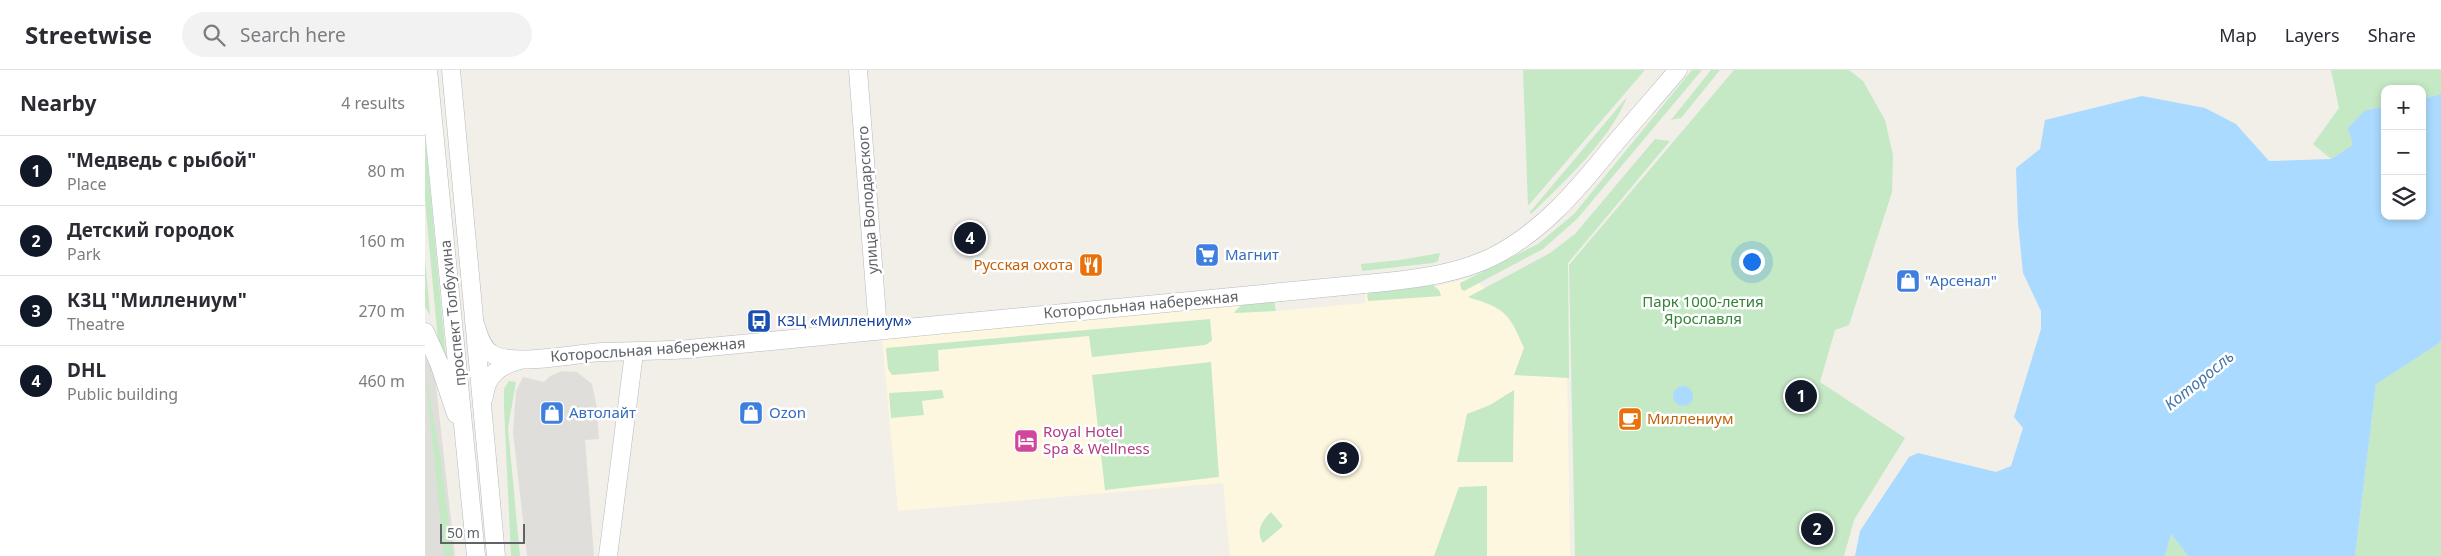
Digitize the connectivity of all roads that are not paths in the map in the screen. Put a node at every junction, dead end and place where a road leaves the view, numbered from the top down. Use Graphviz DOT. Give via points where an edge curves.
graph roads {
  1 [pos="428,70"];
  2 [pos="451,70"];
  3 [pos="858,70"];
  4 [pos="1678,70"];
  5 [pos="474,321"];
  6 [pos="878,329"];
  7 [pos="425,332"];
  8 [pos="634,353"];
  9 [pos="523,359"];
  10 [pos="482,410"];
  11 [pos="466,450"];
  12 [pos="476,556"];
  13 [pos="496,556"];
  14 [pos="608,556"];
  1 -- 11 [label="main road, проспект Толбухина"];
  2 -- 5 [label="main road, проспект Толбухина"];
  3 -- 6 [label="main road, улица Володарского"];
  4 -- 6 [label="main road, Которосльная набережная" via="1548,219 1505,250 1451,272 1386,282"];
  5 -- 9 [label="main road" via="482,342 493,354 505,359"];
  5 -- 10 [label="main road, проспект Толбухина"];
  6 -- 8 [label="main road, Которосльная набережная"];
  7 -- 11 [label="main road" via="439,363"];
  8 -- 9 [label="main road, Которосльная набережная" via="603,352"];
  8 -- 14 [label="main road"];
  9 -- 10 [label="main road" via="505,364 489,379"];
  10 -- 13 [label="main road, проспект Толбухина"];
  11 -- 12 [label="main road, проспект Толбухина"];
}
